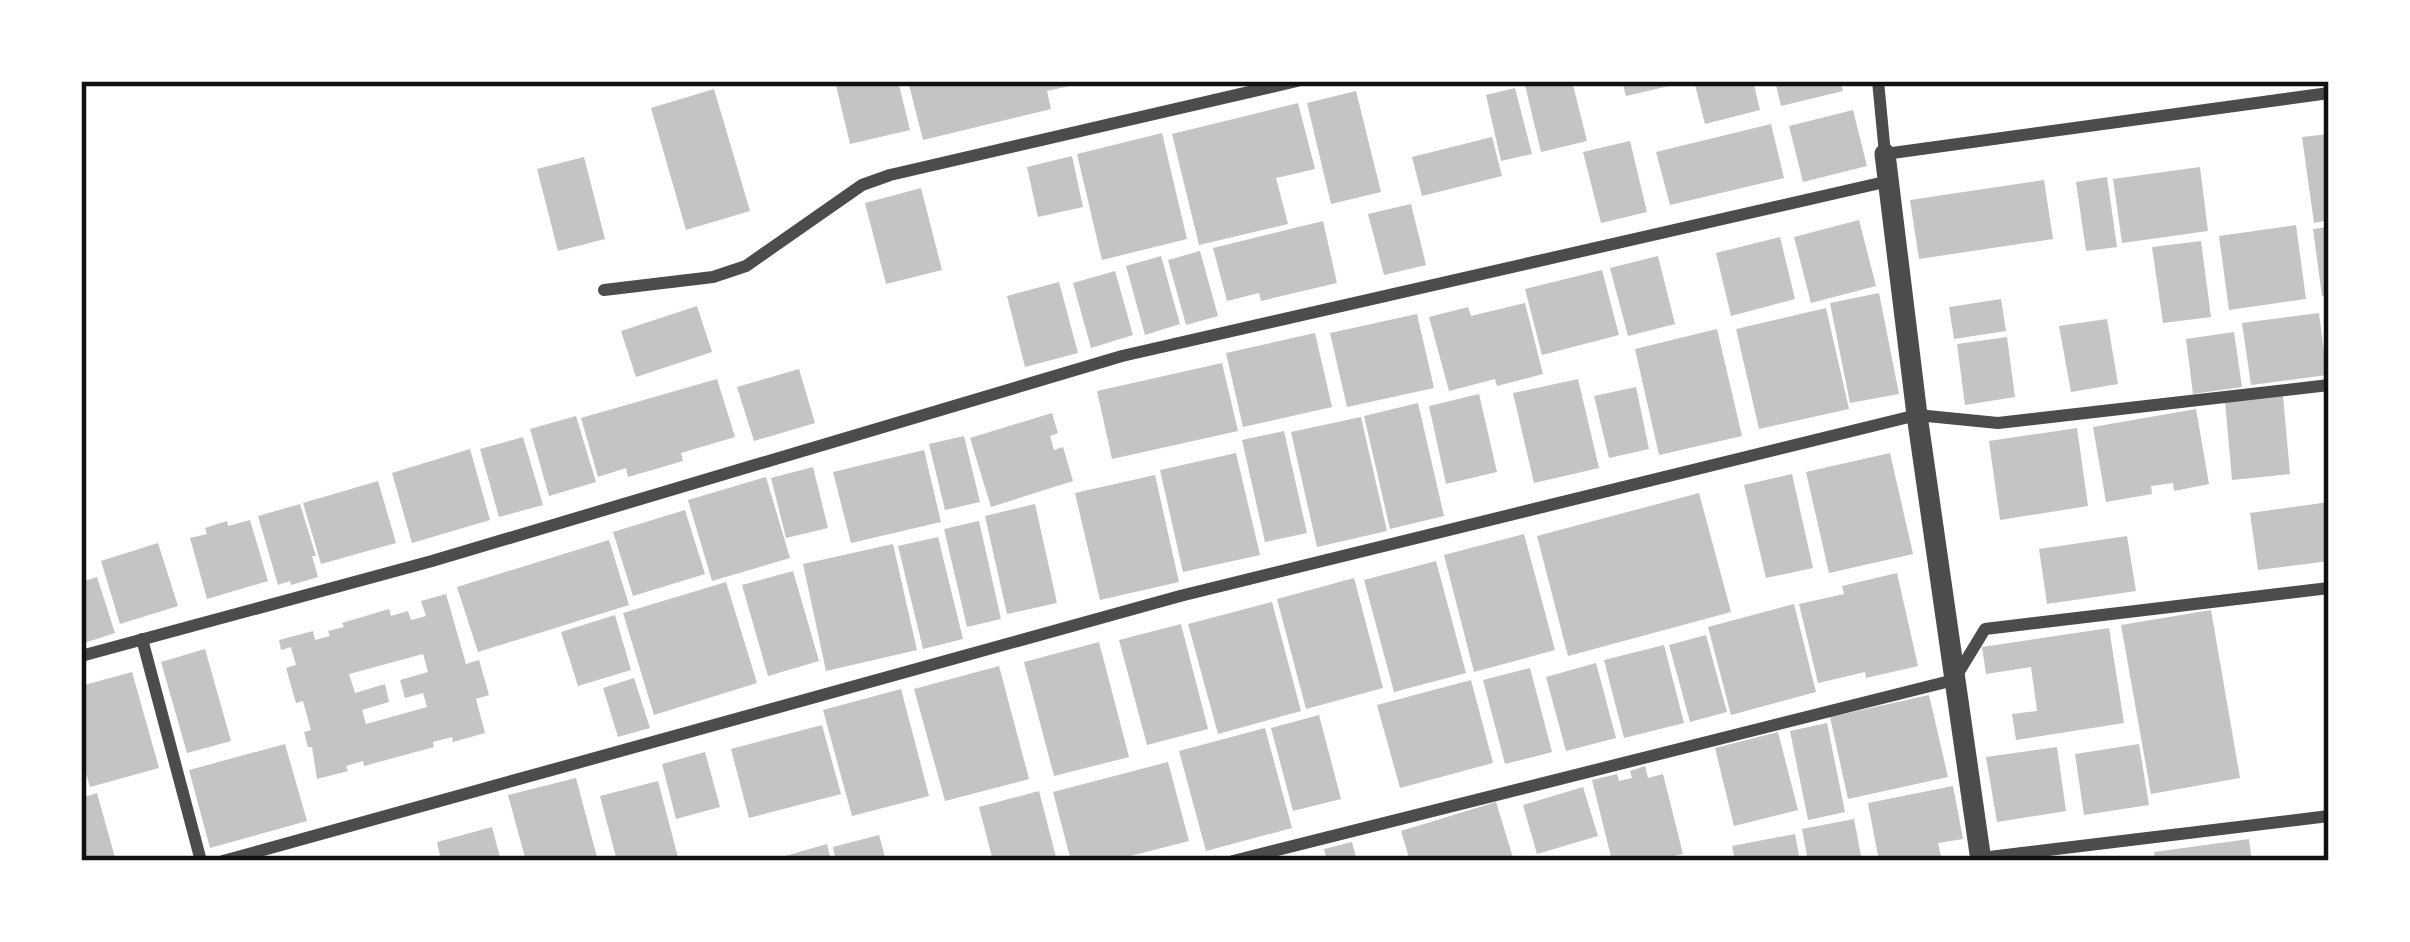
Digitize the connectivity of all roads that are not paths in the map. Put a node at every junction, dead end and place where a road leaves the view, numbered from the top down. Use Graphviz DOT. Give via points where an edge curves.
graph roads {
  1 [pos="1297,81"];
  2 [pos="1878,81"];
  3 [pos="2329,93"];
  4 [pos="1885,154"];
  5 [pos="1889,181"];
  6 [pos="604,290"];
  7 [pos="2329,385"];
  8 [pos="1917,416"];
  9 [pos="2329,588"];
  10 [pos="142,639"];
  11 [pos="81,656"];
  12 [pos="1954,680"];
  13 [pos="2329,816"];
  14 [pos="1981,859"];
  15 [pos="200,861"];
  16 [pos="223,861"];
  17 [pos="1233,861"];
  1 -- 6 [label="street" via="890,176 862,185 746,266"];
  2 -- 4 [label="street"];
  3 -- 4 [label="street"];
  4 -- 5 [label="street"];
  5 -- 8 [label="street"];
  5 -- 10 [label="street" via="1122,356"];
  7 -- 8 [label="street" via="1998,423"];
  8 -- 12 [label="street"];
  8 -- 16 [label="street" via="1180,596"];
  9 -- 12 [label="street" via="1985,629"];
  10 -- 11 [label="street"];
  10 -- 15 [label="street"];
  12 -- 14 [label="street"];
  12 -- 17 [label="street"];
  13 -- 14 [label="street"];
}
